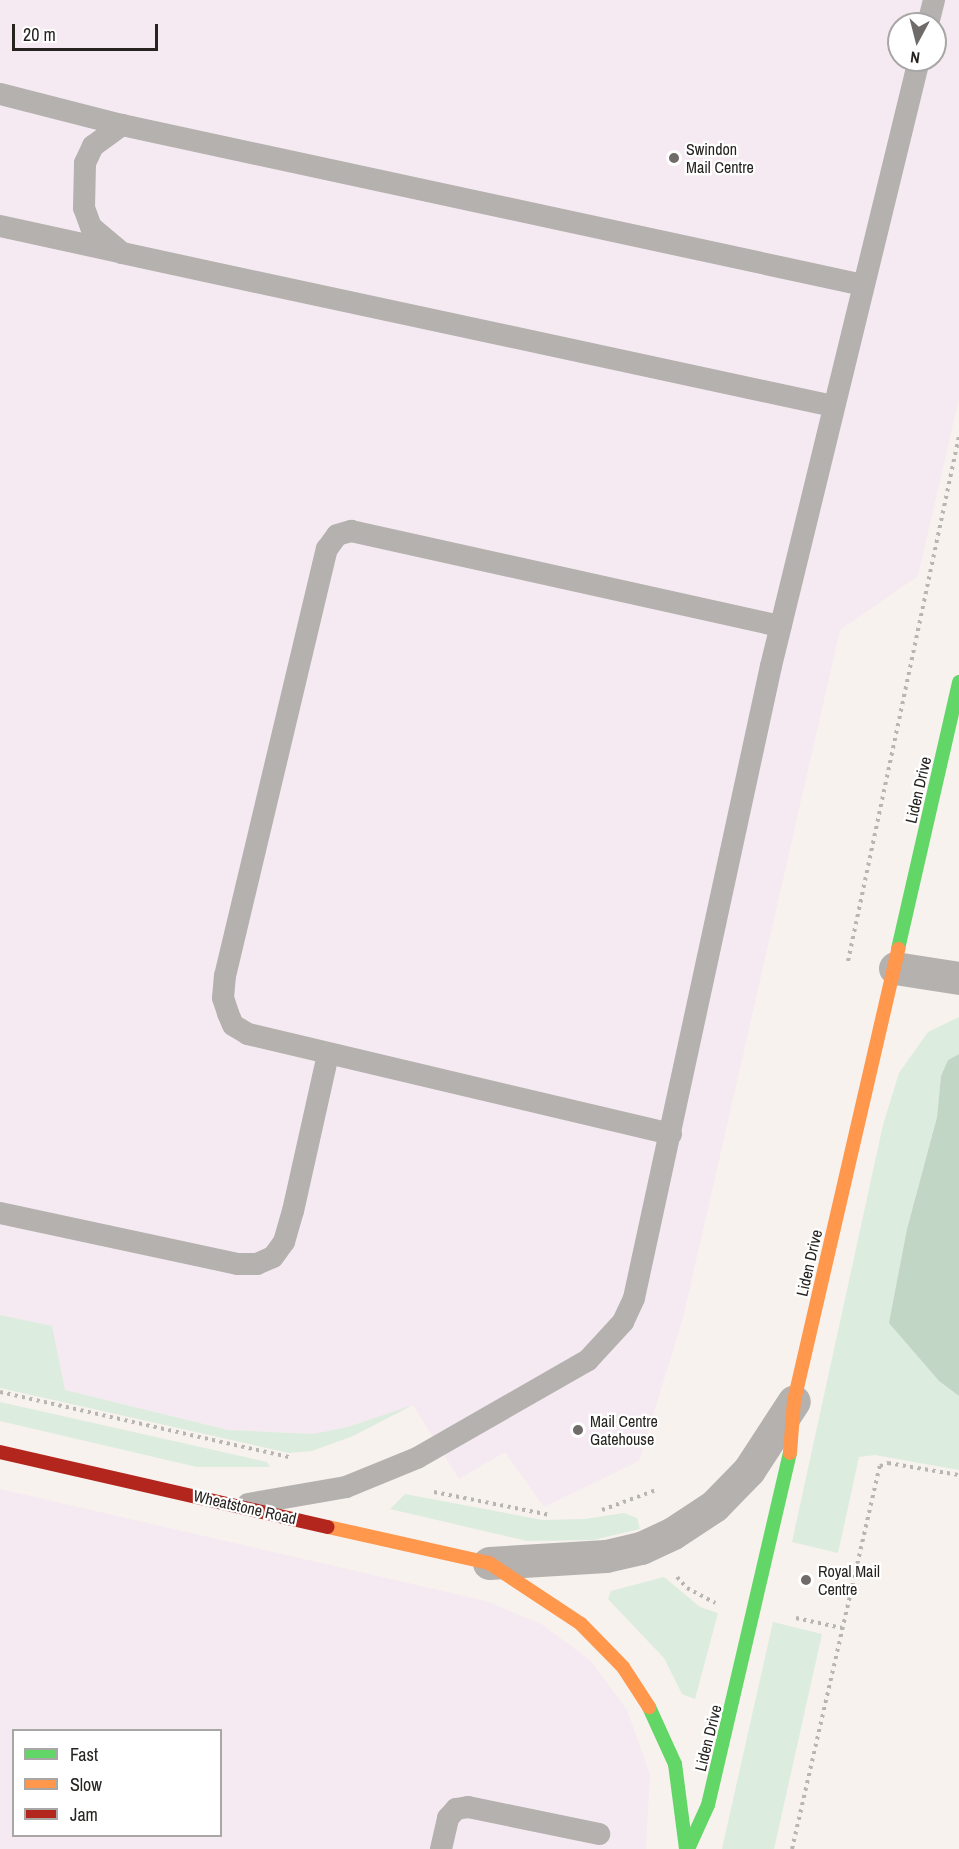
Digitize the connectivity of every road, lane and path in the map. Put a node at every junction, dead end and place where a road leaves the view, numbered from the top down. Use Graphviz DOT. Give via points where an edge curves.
graph roads {
  1 [pos="916,72"];
  2 [pos="0,94"];
  3 [pos="122,125"];
  4 [pos="0,226"];
  5 [pos="122,253"];
  6 [pos="863,285"];
  7 [pos="833,406"];
  8 [pos="781,626"];
  9 [pos="959,682"];
  10 [pos="895,968"];
  11 [pos="959,978"];
  12 [pos="328,1054"];
  13 [pos="670,1134"];
  14 [pos="0,1213"];
  15 [pos="794,1401"];
  16 [pos="0,1452"];
  17 [pos="959,1475"];
  18 [pos="238,1506"];
  19 [pos="489,1563"];
  20 [pos="599,1833"];
  21 [pos="441,1849"];
  22 [pos="687,1849"];
  23 [pos="792,1849"];
  1 -- 6 [label="lane"];
  2 -- 3 [label="lane"];
  3 -- 5 [label="lane" via="93,146 82,187 91,227"];
  3 -- 6 [label="lane"];
  4 -- 5 [label="lane"];
  5 -- 7 [label="lane"];
  6 -- 7 [label="lane"];
  7 -- 8 [label="lane"];
  8 -- 12 [label="lane" via="351,531 337,535 327,549 223,998 233,1025 248,1034"];
  8 -- 13 [label="lane"];
  9 -- 10 [label="street, Liden Drive"];
  10 -- 11 [label="street"];
  10 -- 15 [label="street, Liden Drive"];
  12 -- 13 [label="lane"];
  12 -- 14 [label="lane" via="293,1211 284,1242 273,1257 257,1264 238,1264"];
  13 -- 18 [label="lane" via="634,1298 611,1339 588,1360 376,1477 346,1488"];
  15 -- 19 [label="street, Wheatstone Road" via="749,1470 714,1506 673,1533 640,1548 606,1556"];
  15 -- 22 [label="street, Liden Drive" via="789,1462 756,1610 708,1805"];
  16 -- 18 [label="street, Wheatstone Road"];
  17 -- 23 [label="path" via="888,1462 880,1466"];
  18 -- 19 [label="street, Wheatstone Road"];
  19 -- 22 [label="street, Wheatstone Road" via="581,1624 635,1684 675,1764"];
  20 -- 21 [label="lane" via="468,1807 456,1809 448,1818"];
}
